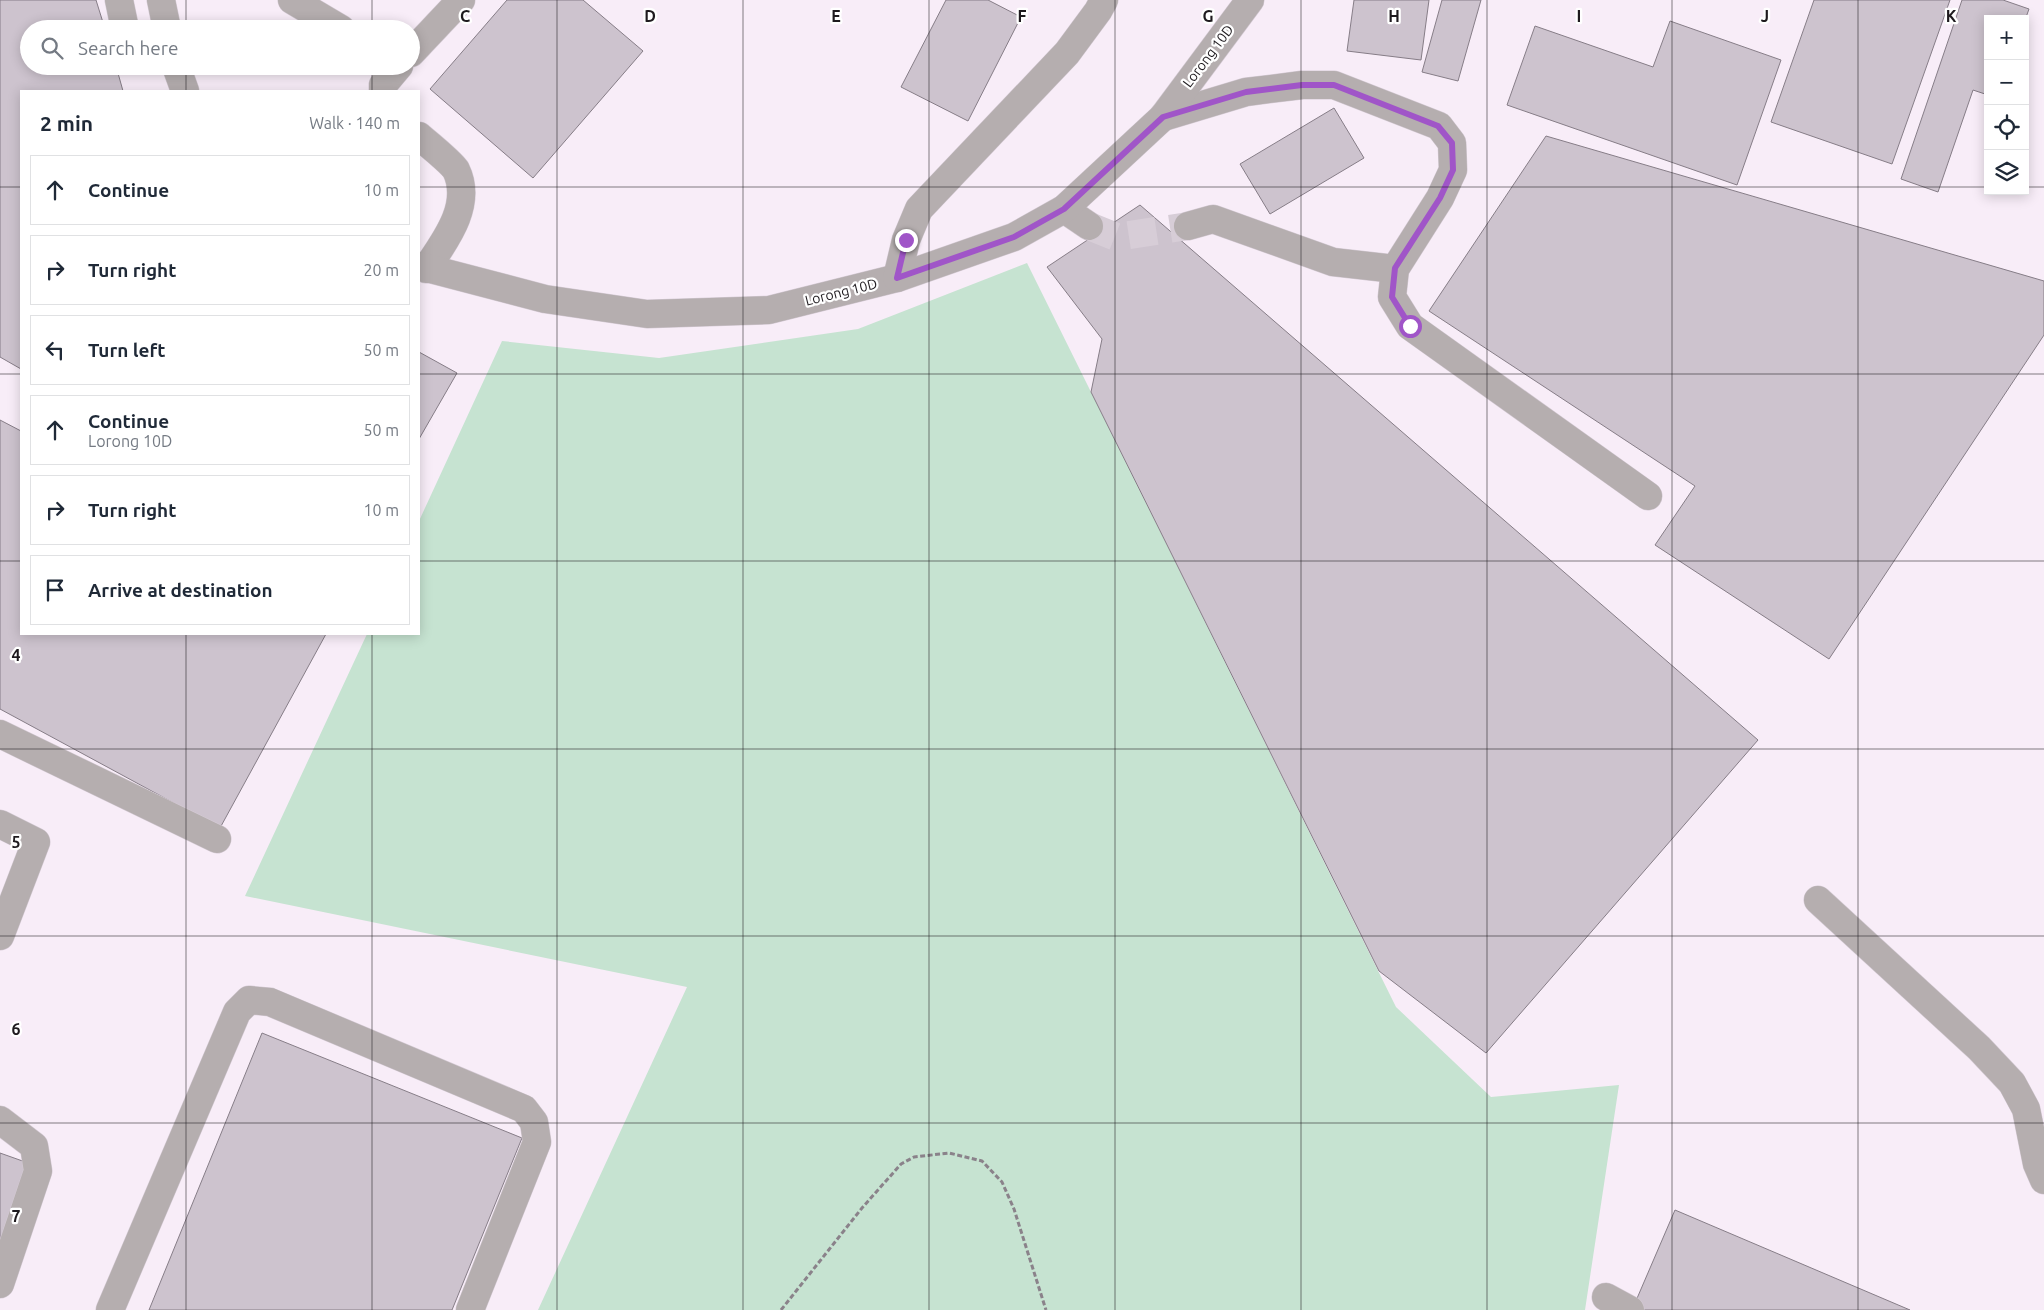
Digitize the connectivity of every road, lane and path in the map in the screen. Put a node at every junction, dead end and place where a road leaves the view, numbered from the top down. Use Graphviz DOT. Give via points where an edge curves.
graph roads {
  1 [pos="119,0"];
  2 [pos="161,0"];
  3 [pos="292,0"];
  4 [pos="461,0"];
  5 [pos="1104,0"];
  6 [pos="1250,0"];
  7 [pos="124,20"];
  8 [pos="165,20"];
  9 [pos="326,20"];
  10 [pos="420,43"];
  11 [pos="179,75"];
  12 [pos="391,75"];
  13 [pos="185,90"];
  14 [pos="383,90"];
  15 [pos="1163,117"];
  16 [pos="420,137"];
  17 [pos="1064,209"];
  18 [pos="1089,226"];
  19 [pos="1188,226"];
  20 [pos="422,267"];
  21 [pos="1395,268"];
  22 [pos="897,278"];
  23 [pos="1648,496"];
  24 [pos="0,734"];
  25 [pos="0,824"];
  26 [pos="217,839"];
  27 [pos="1818,900"];
  28 [pos="0,936"];
  29 [pos="0,1120"];
  30 [pos="2044,1180"];
  31 [pos="0,1284"];
  32 [pos="1606,1297"];
  33 [pos="110,1310"];
  34 [pos="470,1310"];
  35 [pos="781,1310"];
  36 [pos="1046,1310"];
  37 [pos="1630,1310"];
  1 -- 7 [label="street"];
  2 -- 8 [label="street"];
  3 -- 9 [label="street"];
  4 -- 10 [label="street"];
  5 -- 22 [label="street" via="1067,53 919,208 906,240"];
  6 -- 15 [label="street, Lorong 10D"];
  11 -- 13 [label="street"];
  12 -- 14 [label="street"];
  15 -- 17 [label="street, Lorong 10D"];
  15 -- 21 [label="street" via="1246,92 1302,85 1334,85 1438,126 1452,143 1453,170 1440,198"];
  16 -- 20 [label="street" via="455,169 462,193 452,230"];
  17 -- 18 [label="street"];
  17 -- 22 [label="street, Lorong 10D" via="1014,237"];
  19 -- 21 [label="street" via="1213,219 1333,262"];
  20 -- 22 [label="street, Lorong 10D" via="545,299 647,314 768,310"];
  21 -- 23 [label="street" via="1392,297 1410,326"];
  24 -- 26 [label="street"];
  25 -- 28 [label="street" via="36,842"];
  27 -- 30 [label="street" via="1979,1048 2012,1083 2026,1109 2037,1164"];
  29 -- 31 [label="street" via="34,1146 38,1171"];
  32 -- 37 [label="street"];
  33 -- 34 [label="street" via="237,1012 249,1000 270,1002 524,1109 534,1122 538,1142"];
  35 -- 36 [label="path" via="901,1164 914,1157 950,1154 982,1161 1002,1182 1014,1209"];
}
